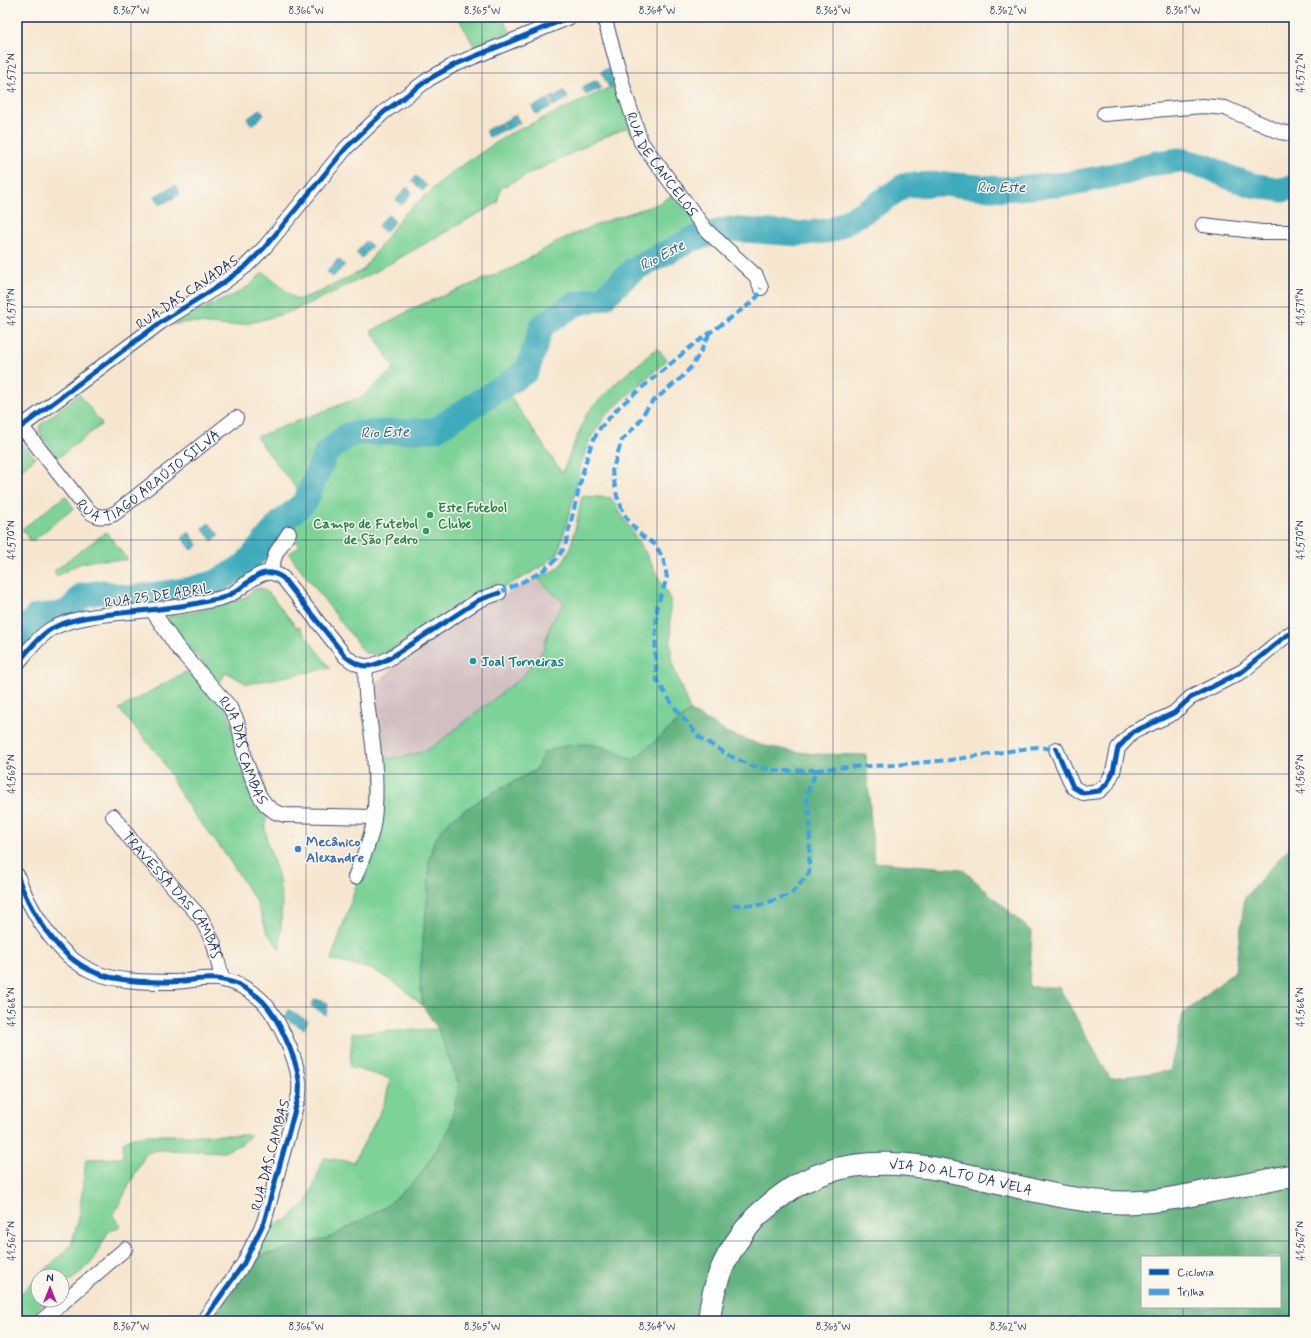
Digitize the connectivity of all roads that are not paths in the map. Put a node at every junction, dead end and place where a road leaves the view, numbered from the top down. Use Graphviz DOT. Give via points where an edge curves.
graph roads {
  1 [pos="570,17"];
  2 [pos="604,17"];
  3 [pos="1104,114"];
  4 [pos="1294,134"];
  5 [pos="1203,225"];
  6 [pos="1294,232"];
  7 [pos="761,288"];
  8 [pos="236,418"];
  9 [pos="19,428"];
  10 [pos="289,533"];
  11 [pos="270,572"];
  12 [pos="499,593"];
  13 [pos="152,610"];
  14 [pos="1294,634"];
  15 [pos="17,664"];
  16 [pos="366,667"];
  17 [pos="1056,749"];
  18 [pos="113,816"];
  19 [pos="374,817"];
  20 [pos="17,875"];
  21 [pos="355,877"];
  22 [pos="222,979"];
  23 [pos="1294,1175"];
  24 [pos="125,1249"];
  25 [pos="41,1321"];
  26 [pos="203,1321"];
  27 [pos="709,1321"];
  1 -- 9 [label="street, RUA DAS CAVADAS" via="460,63 429,79 384,112 346,148 265,247 246,266 161,322"];
  2 -- 7 [label="street, RUA DE CANCELOS" via="641,142 706,230 756,276"];
  3 -- 4 [label="street" via="1203,106 1225,108 1280,132"];
  5 -- 6 [label="street" via="1262,232"];
  8 -- 9 [label="street, RUA TIAGO ARAÚJO SILVA" via="107,517 91,514"];
  10 -- 11 [label="street" via="276,552"];
  11 -- 13 [label="street, RUA 25 DE ABRIL" via="254,577 232,593 220,598"];
  11 -- 16 [label="street" via="283,578 345,656 354,664"];
  12 -- 16 [label="street" via="479,600 390,658"];
  13 -- 15 [label="street, RUA 25 DE ABRIL" via="83,618 66,623 50,630"];
  13 -- 19 [label="street, RUA DAS CAMBAS" via="177,647 229,706 240,731 245,760 266,805 275,812 285,815"];
  14 -- 17 [label="street" via="1287,635 1269,648 1243,671 1190,698 1174,713 1133,732 1118,748 1113,772 1107,784 1099,791 1083,793 1073,787"];
  16 -- 19 [label="street" via="366,690 374,755"];
  18 -- 22 [label="street, TRAVESSA DAS CAMBAS" via="201,918 214,944"];
  19 -- 21 [label="street"];
  20 -- 22 [label="street, RUA DAS CAMBAS" via="45,930 80,966 95,973 130,980 172,982"];
  22 -- 26 [label="street, RUA DAS CAMBAS" via="258,997 278,1022 296,1067 299,1095 264,1222 244,1263"];
  23 -- 27 [label="main road, VIA DO ALTO DA VELA" via="1172,1199 1121,1202 1082,1200 898,1164 844,1167 807,1179 762,1210 727,1256 713,1289"];
  24 -- 25 [label="street"];
}
